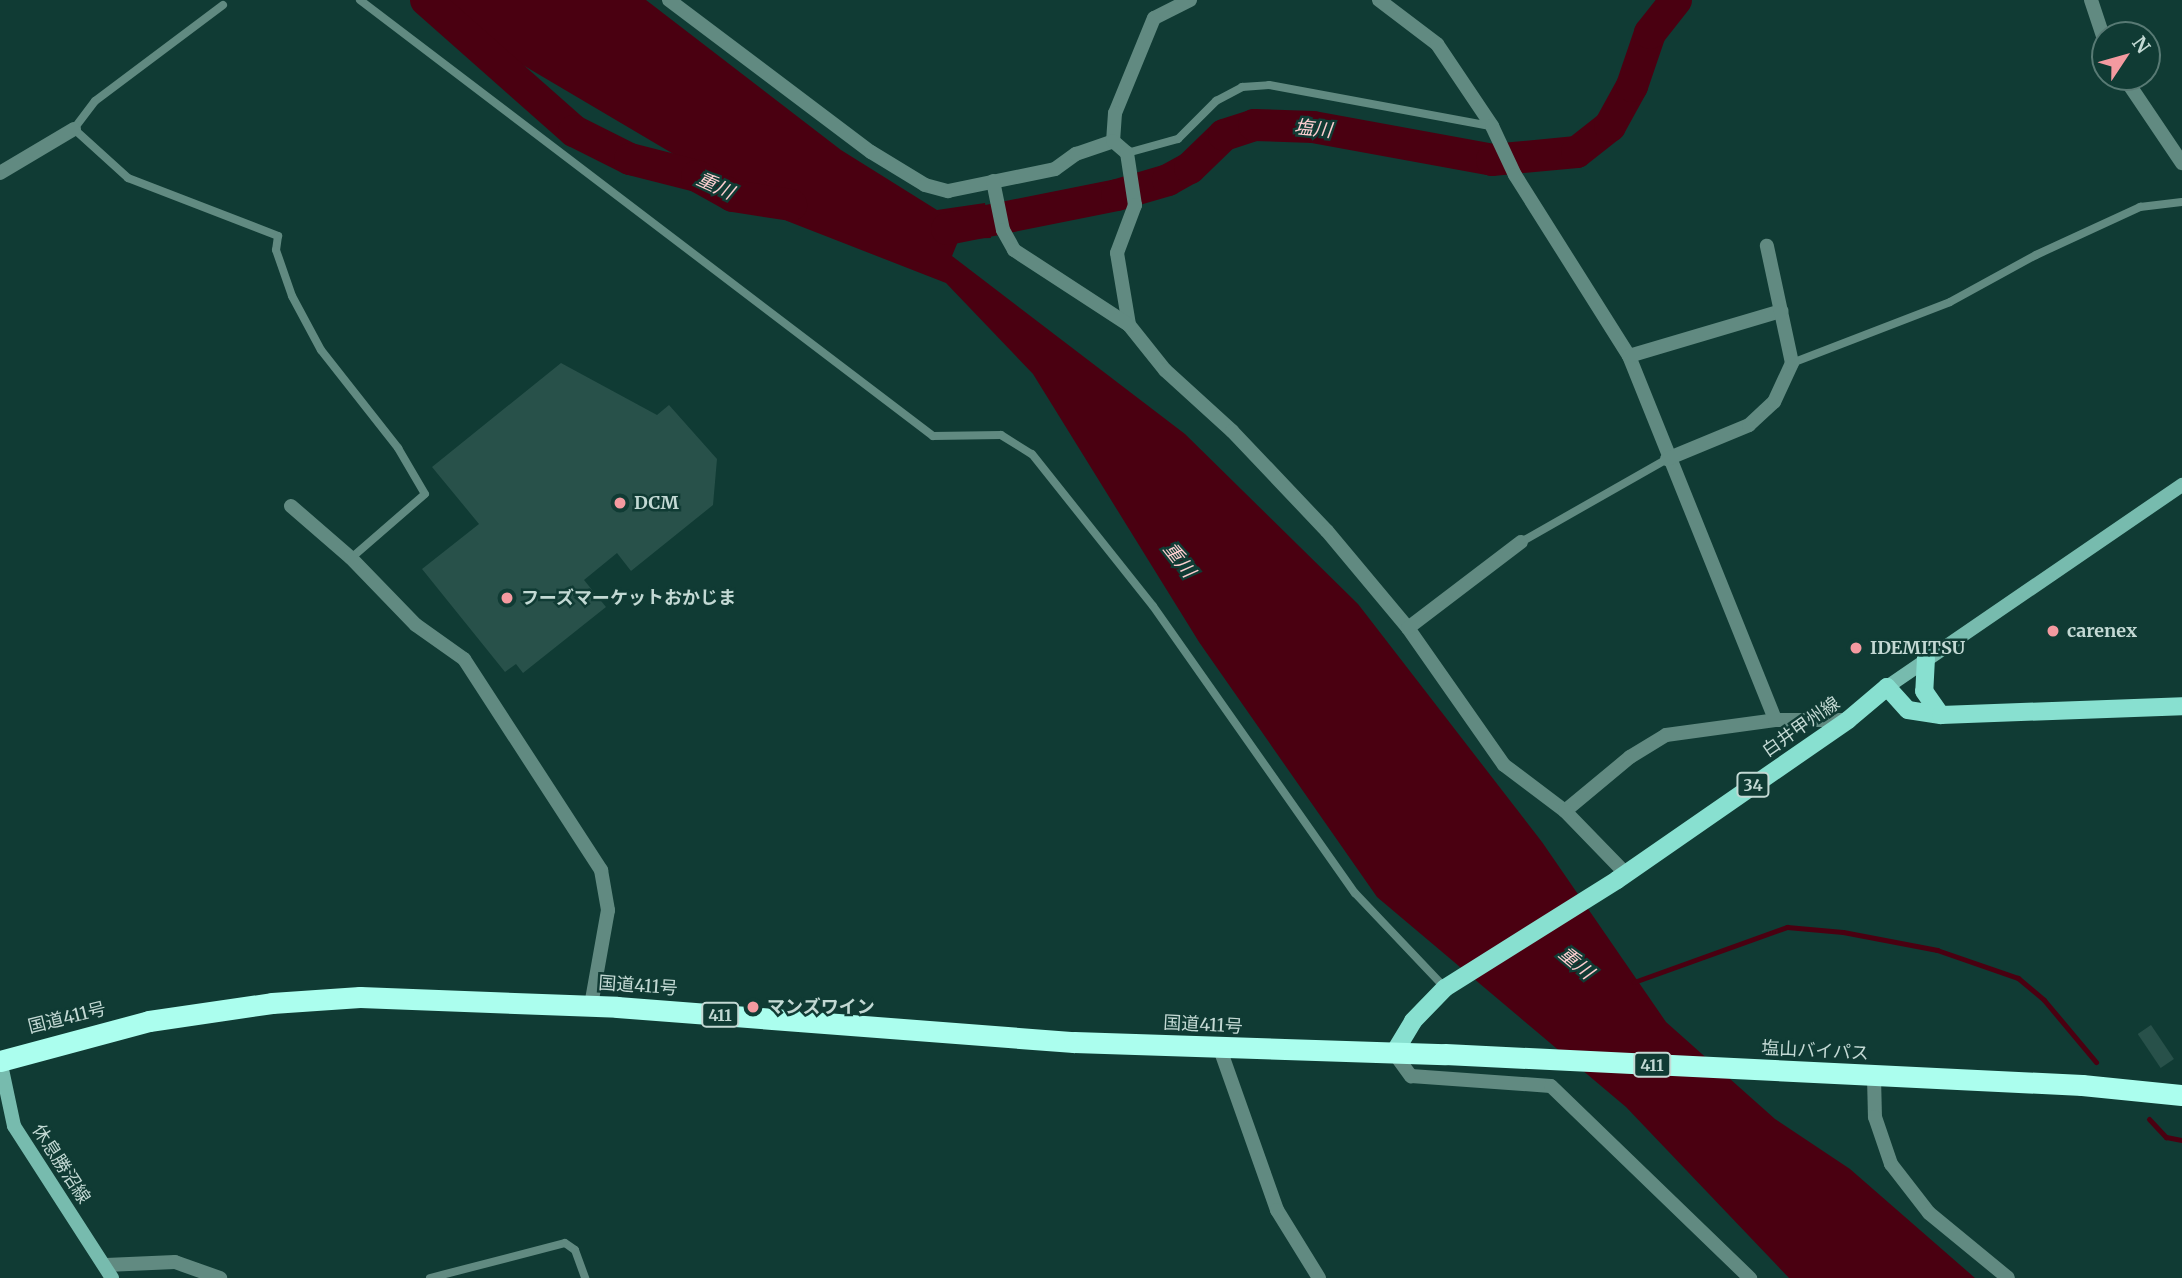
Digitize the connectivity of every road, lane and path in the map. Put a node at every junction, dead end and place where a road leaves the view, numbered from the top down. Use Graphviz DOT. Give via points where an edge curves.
graph roads {
  1 [pos="360,0"];
  2 [pos="669,0"];
  3 [pos="1190,0"];
  4 [pos="1379,0"];
  5 [pos="2091,0"];
  6 [pos="223,5"];
  7 [pos="2098,21"];
  8 [pos="2133,91"];
  9 [pos="1492,126"];
  10 [pos="74,129"];
  11 [pos="1113,141"];
  12 [pos="1127,153"];
  13 [pos="2182,163"];
  14 [pos="0,173"];
  15 [pos="993,181"];
  16 [pos="2182,202"];
  17 [pos="1767,246"];
  18 [pos="1781,311"];
  19 [pos="1129,325"];
  20 [pos="1629,356"];
  21 [pos="1792,363"];
  22 [pos="1667,459"];
  23 [pos="2182,485"];
  24 [pos="291,506"];
  25 [pos="1521,542"];
  26 [pos="351,558"];
  27 [pos="1408,628"];
  28 [pos="1926,658"];
  29 [pos="1887,687"];
  30 [pos="2182,706"];
  31 [pos="1941,715"];
  32 [pos="1775,720"];
  33 [pos="1848,720"];
  34 [pos="1565,811"];
  35 [pos="1621,877"];
  36 [pos="1445,988"];
  37 [pos="591,1006"];
  38 [pos="1220,1049"];
  39 [pos="1394,1053"];
  40 [pos="1446,1054"];
  41 [pos="0,1060"];
  42 [pos="1866,1076"];
  43 [pos="2182,1096"];
  44 [pos="109,1272"];
  45 [pos="220,1278"];
  46 [pos="430,1278"];
  47 [pos="585,1278"];
  48 [pos="1320,1278"];
  49 [pos="1750,1278"];
  50 [pos="2008,1278"];
  1 -- 36 [label="lane" via="933,436 1001,435 1032,454 1153,606 1348,883"];
  2 -- 15 [label="street" via="871,152 925,185 948,191"];
  3 -- 11 [label="street" via="1165,9 1148,27 1115,113"];
  4 -- 9 [label="street" via="1437,44"];
  5 -- 7 [label="street"];
  6 -- 10 [label="lane" via="95,101"];
  8 -- 13 [label="street"];
  9 -- 12 [label="lane" via="1242,87 1216,102 1178,139"];
  9 -- 20 [label="street" via="1515,175"];
  10 -- 14 [label="street"];
  10 -- 26 [label="lane" via="128,177 278,236 275,250 320,350 398,448 425,494"];
  11 -- 12 [label="street"];
  11 -- 15 [label="street" via="1076,154 1055,169"];
  12 -- 19 [label="street" via="1135,205 1117,253"];
  15 -- 19 [label="street" via="1003,230 1014,250"];
  16 -- 21 [label="lane" via="2140,207 2036,255 1950,302"];
  17 -- 18 [label="street"];
  18 -- 20 [label="street"];
  18 -- 21 [label="street"];
  19 -- 27 [label="street" via="1165,370 1232,431 1327,531"];
  20 -- 22 [label="street"];
  21 -- 22 [label="street" via="1774,402 1749,425"];
  22 -- 25 [label="lane"];
  22 -- 32 [label="street"];
  23 -- 28 [label="street"];
  24 -- 26 [label="street"];
  25 -- 27 [label="street"];
  26 -- 37 [label="street" via="416,625 464,659 601,870 608,910"];
  27 -- 34 [label="street" via="1504,765"];
  28 -- 29 [label="street"];
  28 -- 31 [label="main road" via="1924,691"];
  29 -- 31 [label="main road" via="1908,709"];
  29 -- 33 [label="main road, 白井甲州線 / 34"];
  30 -- 31 [label="main road"];
  32 -- 33 [label="street"];
  32 -- 34 [label="street" via="1666,735 1630,757"];
  33 -- 35 [label="main road, 白井甲州線 / 34"];
  34 -- 35 [label="street"];
  35 -- 36 [label="main road, 白井甲州線 / 34"];
  36 -- 39 [label="main road, 白井甲州線 / 34" via="1413,1021"];
  37 -- 38 [label="highway, 国道411号 / 411"];
  37 -- 41 [label="highway, 国道411号 / 411" via="360,997 272,1003 149,1021"];
  38 -- 39 [label="highway, 国道411号 / 411"];
  38 -- 48 [label="street" via="1277,1210"];
  39 -- 40 [label="highway, 国道411号 / 411"];
  39 -- 49 [label="street" via="1411,1076 1551,1086"];
  40 -- 42 [label="highway, 塩山バイパス / 411"];
  41 -- 44 [label="street, 休息勝沼線" via="14,1126"];
  42 -- 43 [label="highway, 塩山バイパス / 411" via="2082,1085"];
  42 -- 50 [label="street" via="1891,1164 1929,1213"];
  44 -- 45 [label="street" via="175,1262"];
  46 -- 47 [label="lane" via="565,1243 575,1250"];
}
